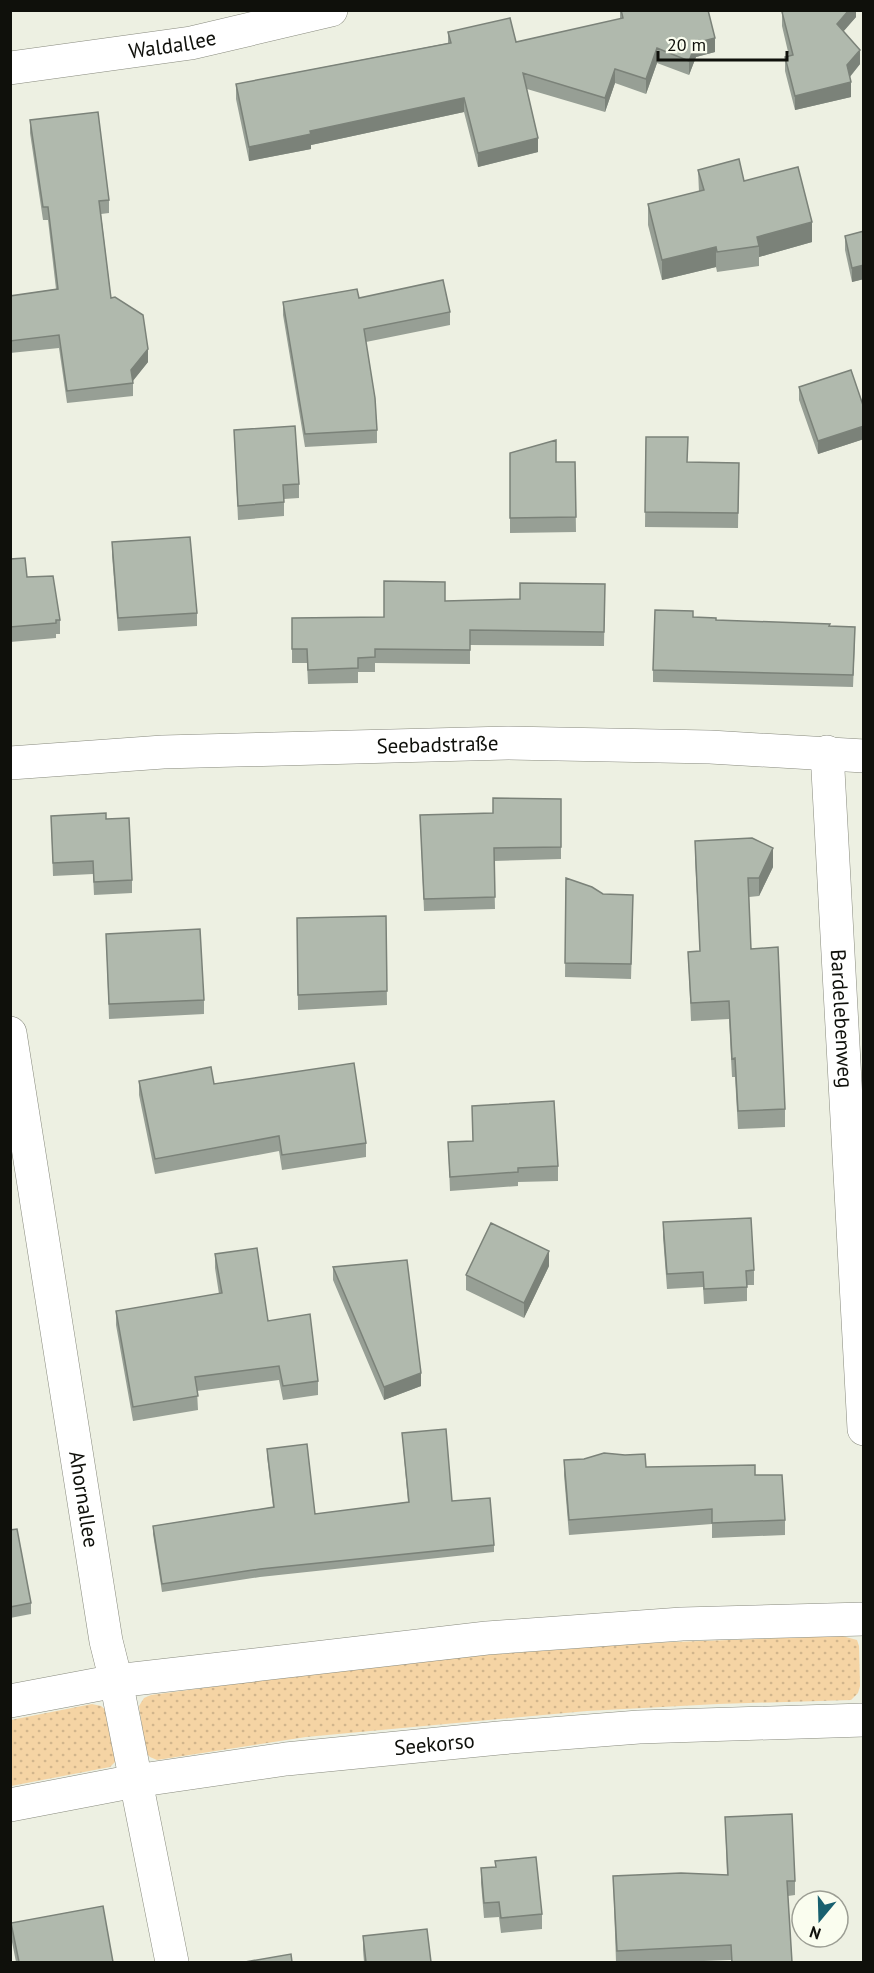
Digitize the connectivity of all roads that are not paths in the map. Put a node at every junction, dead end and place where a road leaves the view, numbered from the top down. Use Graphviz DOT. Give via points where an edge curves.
graph roads {
  1 [pos="331,10"];
  2 [pos="10,68"];
  3 [pos="827,752"];
  4 [pos="864,756"];
  5 [pos="10,764"];
  6 [pos="10,1033"];
  7 [pos="864,1429"];
  8 [pos="864,1619"];
  9 [pos="116,1680"];
  10 [pos="10,1701"];
  11 [pos="864,1720"];
  12 [pos="135,1781"];
  13 [pos="10,1805"];
  14 [pos="172,1962"];
  1 -- 2 [label="street, Waldallee" via="191,43"];
  3 -- 4 [label="street, Seebadstraße"];
  3 -- 5 [label="street, Seebadstraße" via="508,743 163,752"];
  3 -- 7 [label="street, Bardelebenweg"];
  6 -- 9 [label="street, Ahornallee" via="104,1630"];
  8 -- 9 [label="street" via="682,1624 487,1638"];
  9 -- 10 [label="street"];
  9 -- 12 [label="street, Ahornallee"];
  11 -- 12 [label="street, Seekorso" via="639,1727 499,1738 286,1760"];
  12 -- 13 [label="street, Seekorso"];
  12 -- 14 [label="street, Ahornallee"];
}
